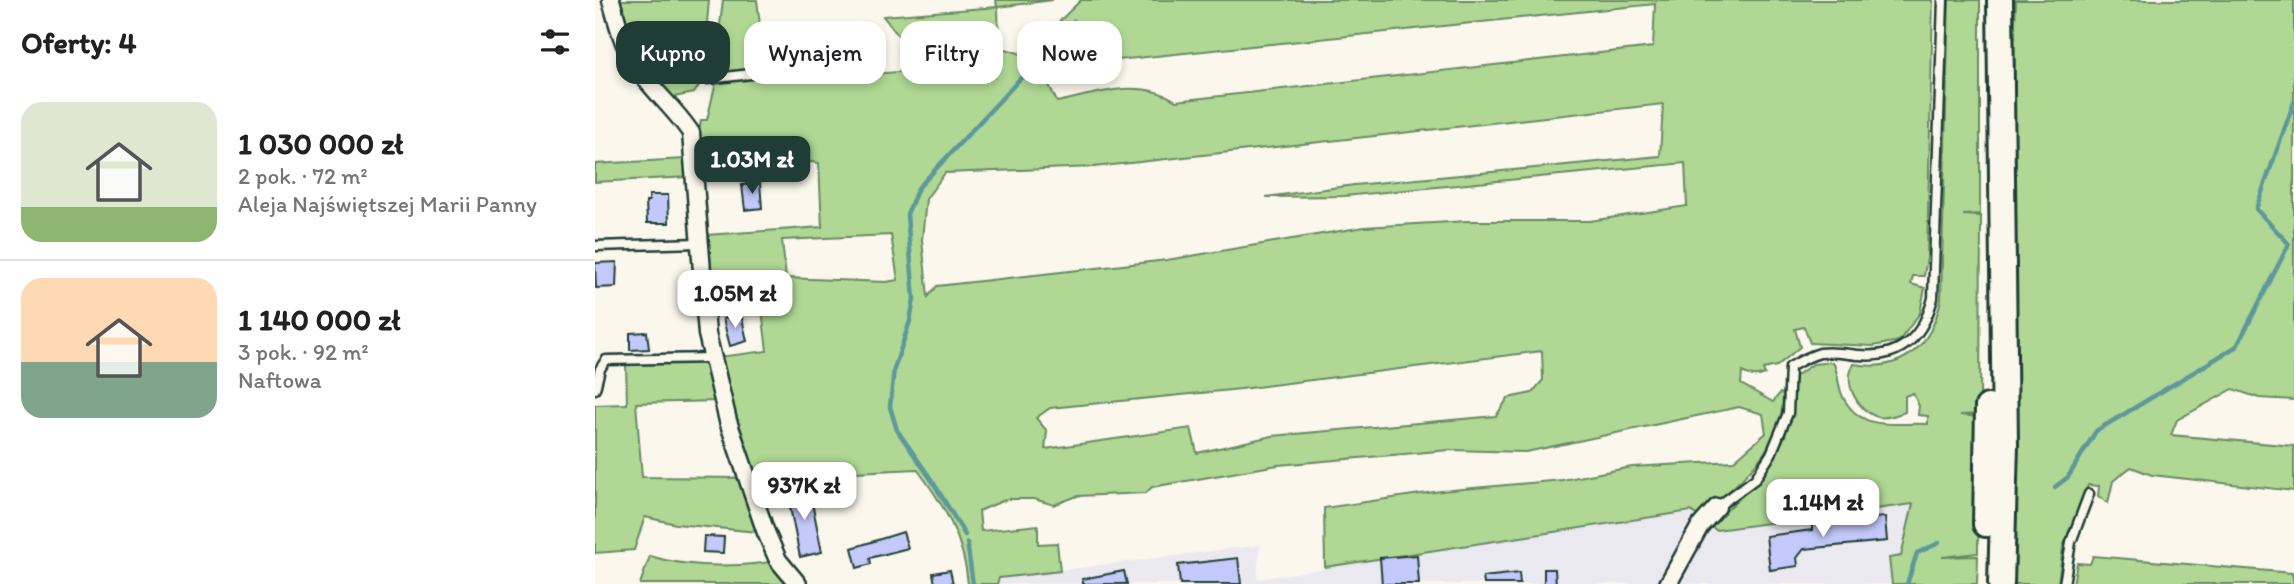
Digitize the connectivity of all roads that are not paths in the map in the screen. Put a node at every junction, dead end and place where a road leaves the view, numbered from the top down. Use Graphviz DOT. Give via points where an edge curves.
graph roads {
  1 [pos="611,0"];
  2 [pos="1943,0"];
  3 [pos="1988,0"];
  4 [pos="2000,0"];
  5 [pos="699,243"];
  6 [pos="595,246"];
  7 [pos="714,358"];
  8 [pos="595,389"];
  9 [pos="2089,494"];
  10 [pos="1717,507"];
  11 [pos="798,584"];
  12 [pos="1668,584"];
  13 [pos="1986,584"];
  14 [pos="2001,584"];
  15 [pos="2064,584"];
  1 -- 5 [label="street" via="634,63 691,133"];
  2 -- 10 [label="lane" via="1933,298 1928,319 1918,336 1887,354 1823,352 1790,367 1788,413 1771,454 1755,478"];
  3 -- 13 [label="main road"];
  4 -- 14 [label="main road" via="2005,445"];
  5 -- 6 [label="lane"];
  5 -- 7 [label="street"];
  7 -- 8 [label="lane" via="606,360"];
  7 -- 11 [label="street" via="728,421 765,530 778,560"];
  9 -- 15 [label="lane" via="2071,542"];
  10 -- 12 [label="street" via="1700,526"];
}
